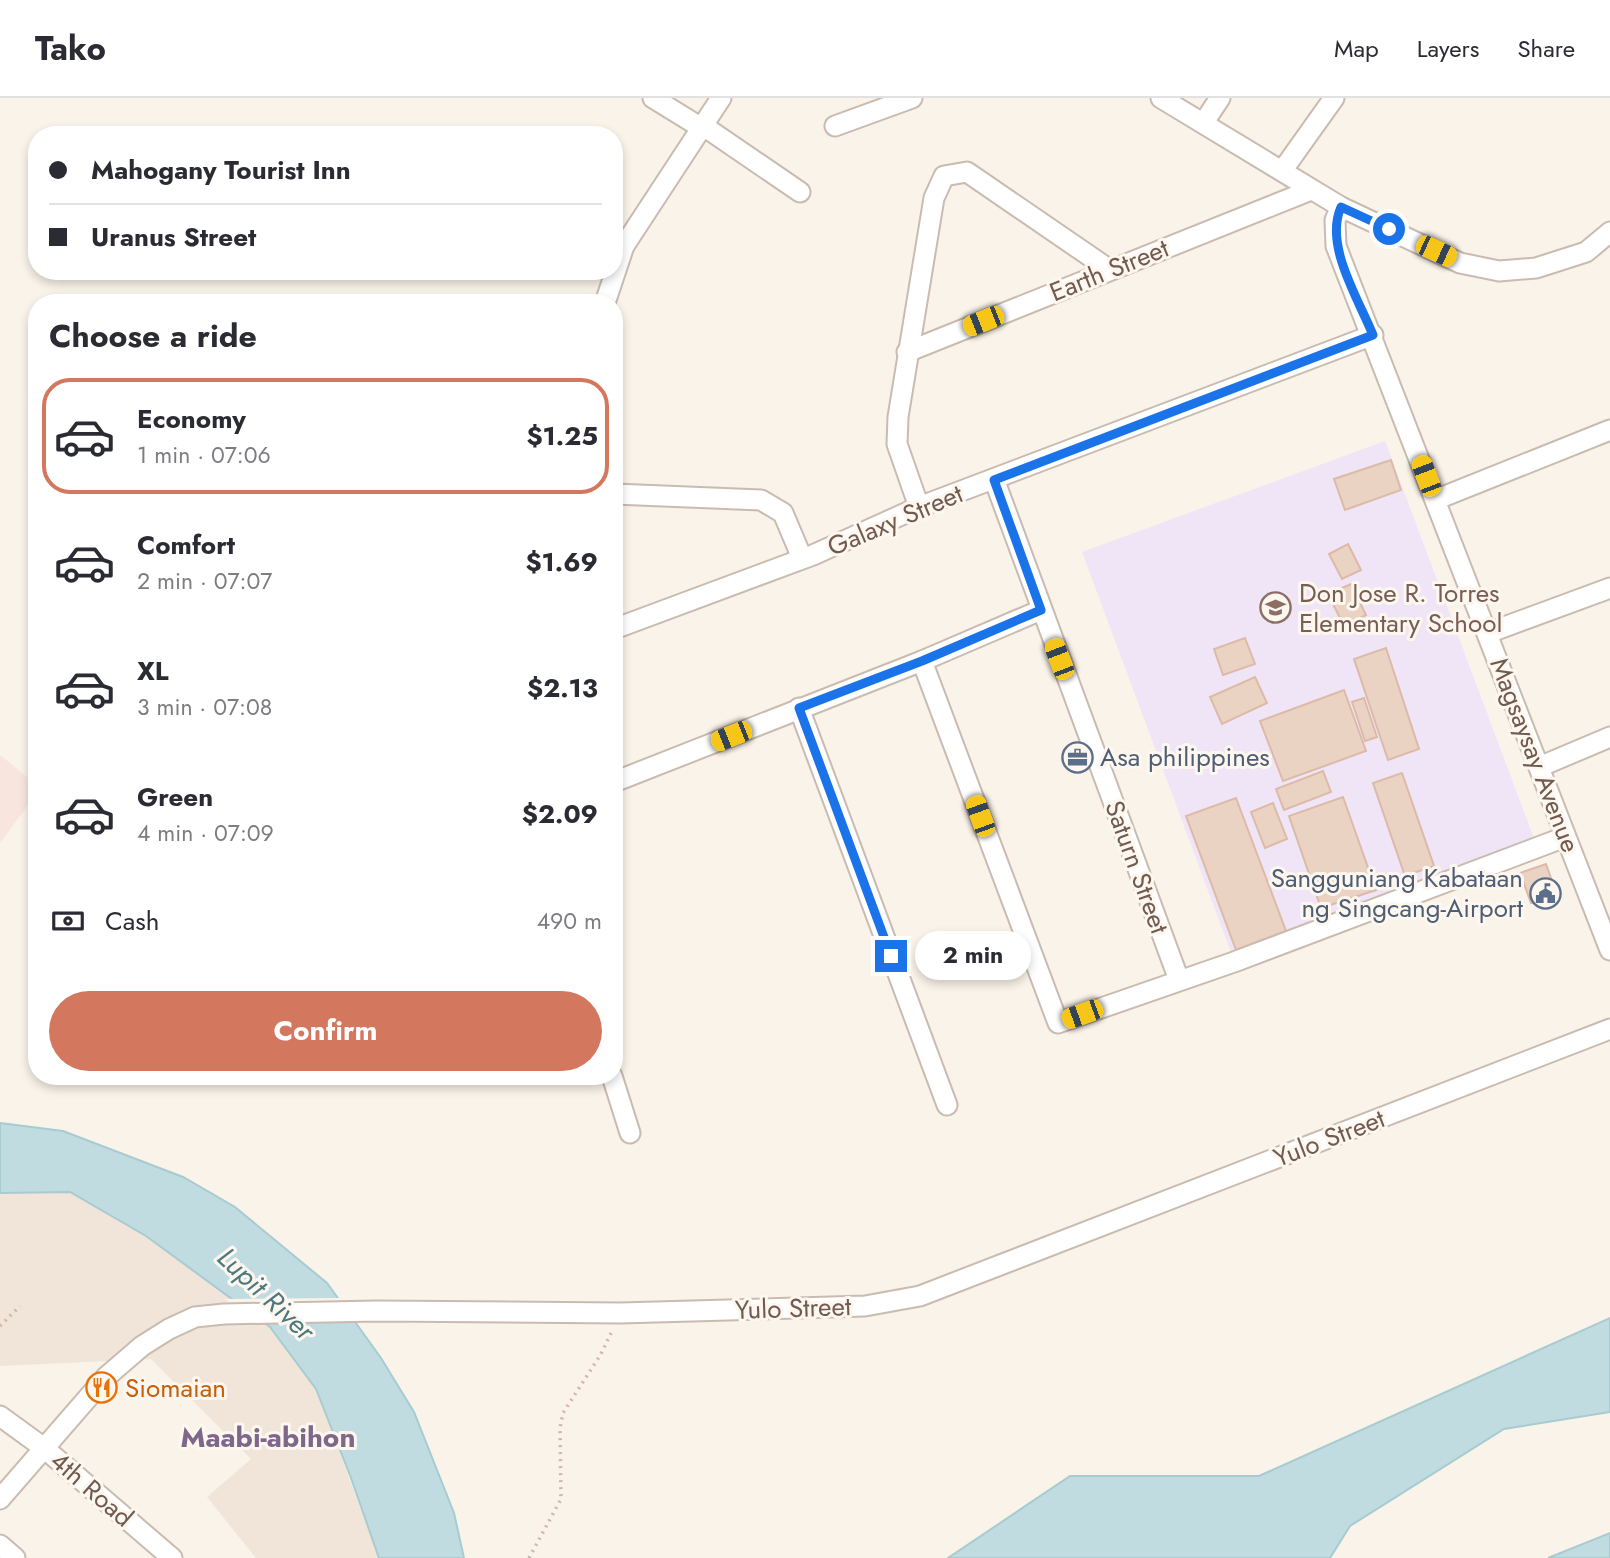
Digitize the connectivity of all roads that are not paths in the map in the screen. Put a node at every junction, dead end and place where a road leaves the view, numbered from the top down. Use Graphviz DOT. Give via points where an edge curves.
graph roads {
  1 [pos="653,98"];
  2 [pos="721,98"];
  3 [pos="912,98"];
  4 [pos="1161,98"];
  5 [pos="1220,98"];
  6 [pos="1334,98"];
  7 [pos="1204,122"];
  8 [pos="701,126"];
  9 [pos="835,126"];
  10 [pos="1282,171"];
  11 [pos="1311,190"];
  12 [pos="800,192"];
  13 [pos="1341,207"];
  14 [pos="1610,232"];
  15 [pos="623,238"];
  16 [pos="1110,270"];
  17 [pos="1373,335"];
  18 [pos="908,352"];
  19 [pos="1610,430"];
  20 [pos="994,480"];
  21 [pos="623,494"];
  22 [pos="1435,500"];
  23 [pos="919,508"];
  24 [pos="802,558"];
  25 [pos="1610,588"];
  26 [pos="1041,610"];
  27 [pos="623,626"];
  28 [pos="1488,633"];
  29 [pos="922,661"];
  30 [pos="799,708"];
  31 [pos="1610,737"];
  32 [pos="1539,767"];
  33 [pos="623,778"];
  34 [pos="1565,837"];
  35 [pos="1610,950"];
  36 [pos="1179,979"];
  37 [pos="1610,1029"];
  38 [pos="615,1085"];
  39 [pos="947,1105"];
  40 [pos="630,1133"];
  41 [pos="0,1416"];
  42 [pos="44,1448"];
  43 [pos="0,1499"];
  44 [pos="0,1545"];
  45 [pos="15,1558"];
  46 [pos="172,1558"];
  1 -- 8 [label="street"];
  2 -- 8 [label="street"];
  3 -- 9 [label="street"];
  4 -- 7 [label="street"];
  5 -- 7 [label="street"];
  6 -- 10 [label="street"];
  7 -- 10 [label="street"];
  8 -- 12 [label="street"];
  8 -- 15 [label="street"];
  10 -- 11 [label="street"];
  11 -- 13 [label="street"];
  11 -- 16 [label="street, Earth Street"];
  13 -- 14 [label="street" via="1460,262 1499,271 1536,268 1586,252"];
  13 -- 17 [label="street, Magsaysay Avenue" via="1335,220 1336,246"];
  16 -- 18 [label="street, Earth Street"];
  16 -- 18 [label="street" via="967,172 944,176 934,198"];
  17 -- 20 [label="street, Galaxy Street"];
  17 -- 22 [label="street, Magsaysay Avenue"];
  18 -- 23 [label="street" via="897,444"];
  19 -- 22 [label="street"];
  20 -- 23 [label="street, Galaxy Street"];
  20 -- 26 [label="street, Saturn Street"];
  21 -- 24 [label="street" via="761,500 783,513"];
  22 -- 28 [label="street, Magsaysay Avenue"];
  23 -- 24 [label="street, Galaxy Street"];
  24 -- 27 [label="street, Galaxy Street"];
  25 -- 28 [label="street"];
  26 -- 29 [label="street"];
  26 -- 36 [label="street, Saturn Street"];
  28 -- 32 [label="street, Magsaysay Avenue"];
  29 -- 30 [label="street"];
  29 -- 36 [label="street" via="1058,1023"];
  30 -- 33 [label="street"];
  30 -- 39 [label="street"];
  31 -- 32 [label="street"];
  32 -- 34 [label="street, Magsaysay Avenue"];
  34 -- 35 [label="street, Magsaysay Avenue"];
  34 -- 36 [label="street"];
  37 -- 42 [label="street, Yulo Street" via="920,1296 865,1306 195,1317 142,1346 106,1377"];
  38 -- 40 [label="street"];
  41 -- 42 [label="street, 4th Road"];
  42 -- 43 [label="street, Yulo Street"];
  42 -- 46 [label="street, 4th Road"];
  44 -- 45 [label="street"];
}
